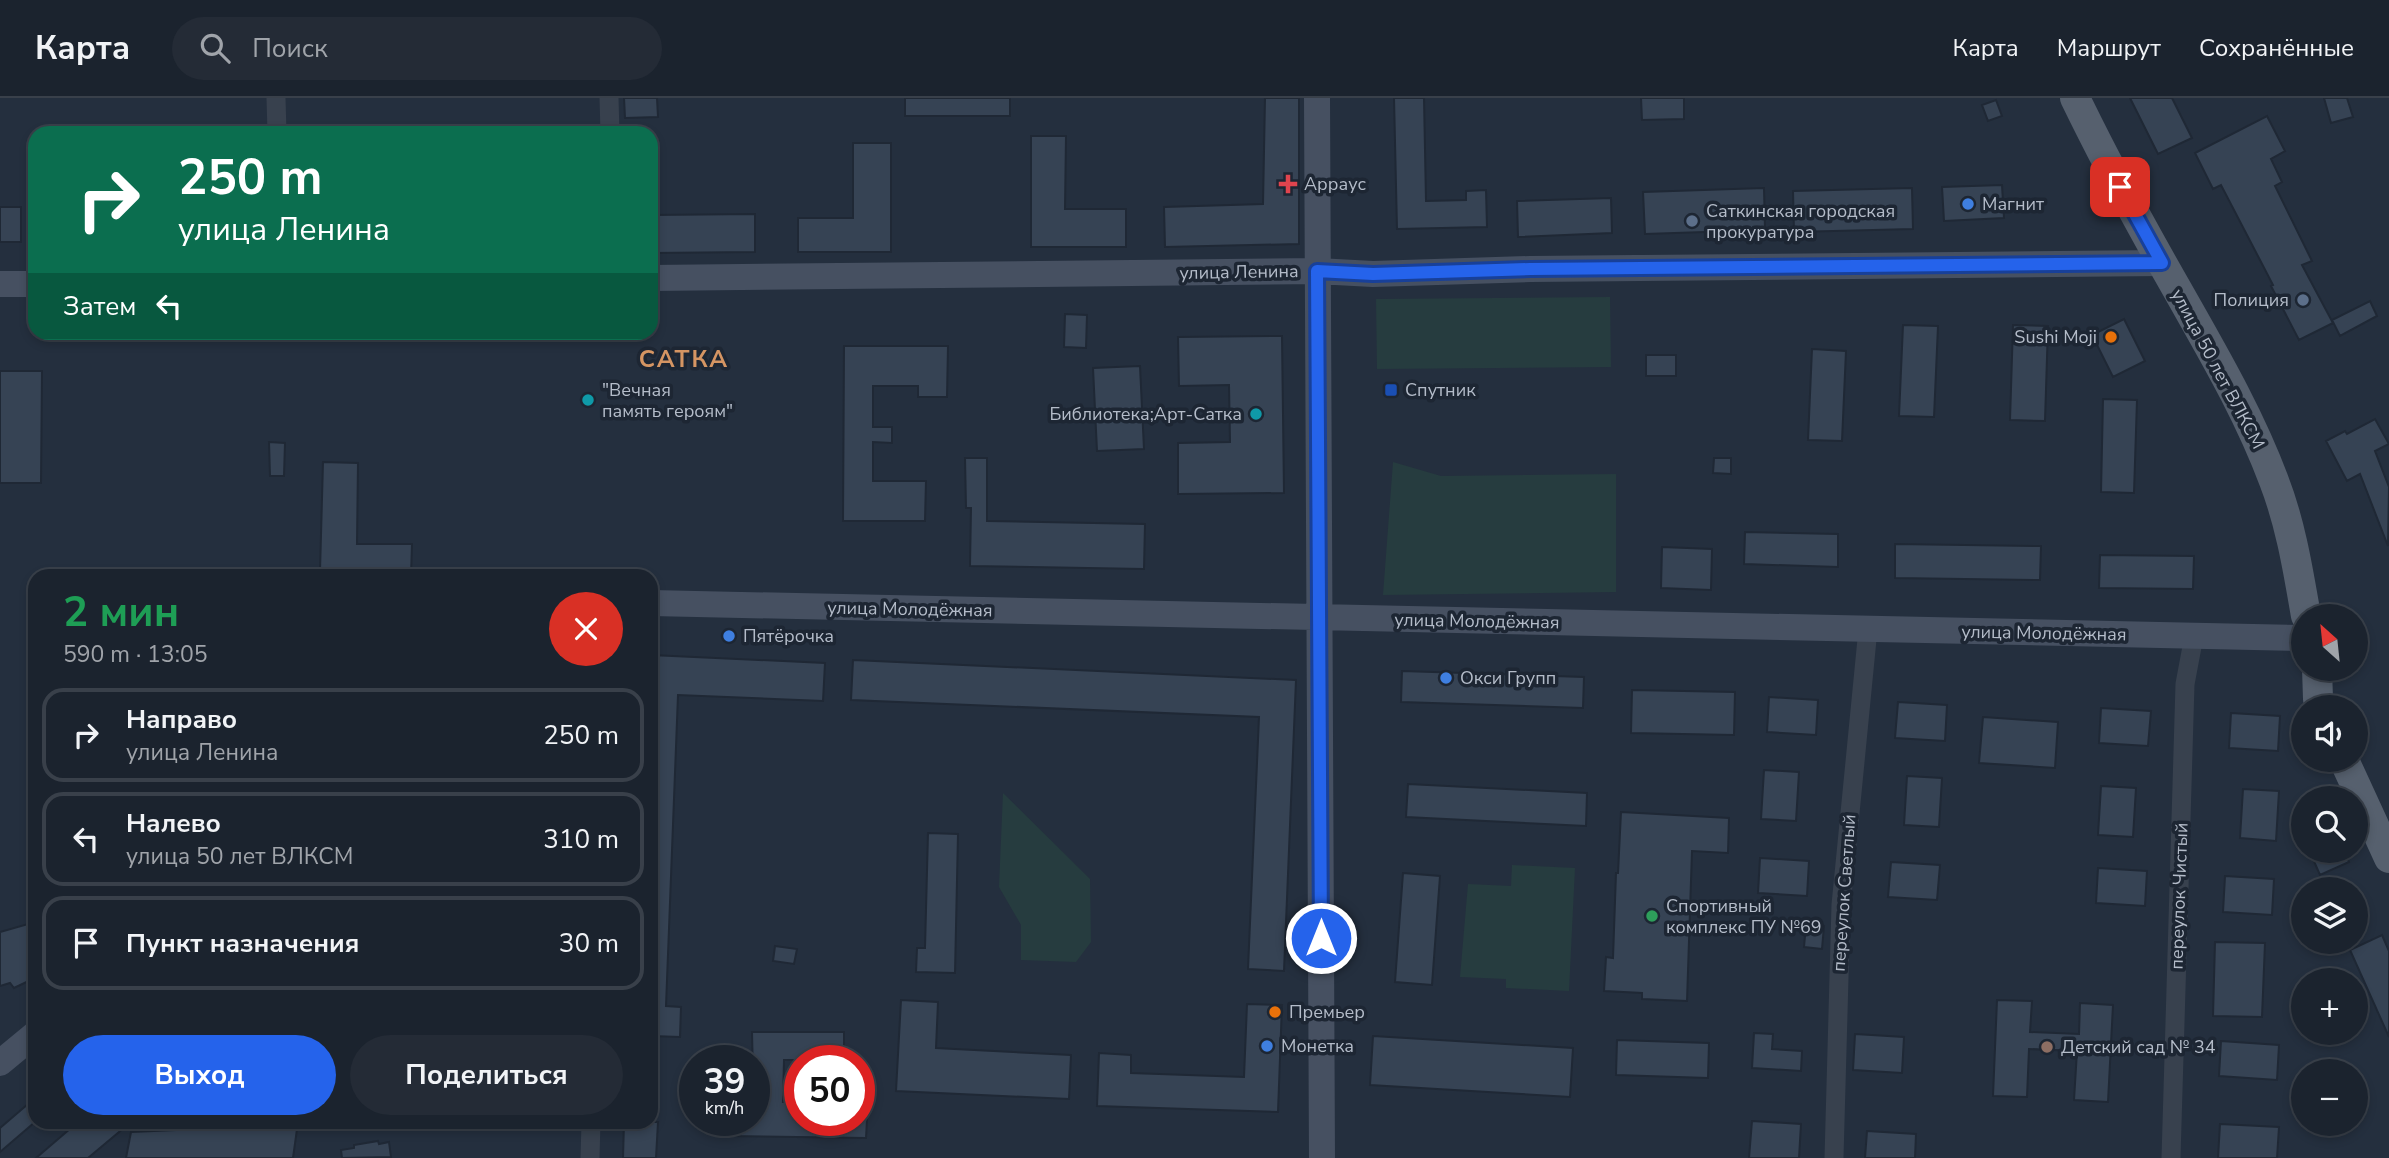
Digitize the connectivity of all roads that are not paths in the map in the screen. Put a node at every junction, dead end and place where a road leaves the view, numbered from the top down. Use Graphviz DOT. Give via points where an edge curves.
graph roads {
  1 [pos="276,98"];
  2 [pos="609,98"];
  3 [pos="1317,98"];
  4 [pos="2075,98"];
  5 [pos="277,126"];
  6 [pos="610,126"];
  7 [pos="2162,263"];
  8 [pos="1317,271"];
  9 [pos="658,278"];
  10 [pos="0,284"];
  11 [pos="28,284"];
  12 [pos="658,603"];
  13 [pos="2304,604"];
  14 [pos="1320,617"];
  15 [pos="1868,629"];
  16 [pos="2194,636"];
  17 [pos="2291,638"];
  18 [pos="2350,772"];
  19 [pos="2389,858"];
  20 [pos="28,1040"];
  21 [pos="0,1063"];
  22 [pos="591,1129"];
  23 [pos="590,1158"];
  24 [pos="1322,1158"];
  25 [pos="1834,1158"];
  26 [pos="2171,1158"];
  1 -- 5 [label="street"];
  2 -- 6 [label="street"];
  3 -- 8 [label="main road"];
  4 -- 7 [label="main road, улица 50 лет ВЛКСМ"];
  7 -- 8 [label="main road, улица Ленина" via="1373,274"];
  7 -- 13 [label="main road, улица 50 лет ВЛКСМ" via="2218,360 2265,458 2282,503"];
  8 -- 9 [label="main road, улица Ленина"];
  8 -- 14 [label="main road"];
  10 -- 11 [label="main road"];
  12 -- 14 [label="main road, улица Молодёжная"];
  14 -- 15 [label="main road, улица Молодёжная"];
  14 -- 24 [label="main road"];
  15 -- 16 [label="main road, улица Молодёжная"];
  15 -- 25 [label="street, переулок Светлый" via="1841,905"];
  16 -- 17 [label="main road, улица Молодёжная"];
  16 -- 26 [label="street, переулок Чистый" via="2185,684"];
  18 -- 19 [label="main road"];
  20 -- 21 [label="main road"];
  22 -- 23 [label="street"];
}
